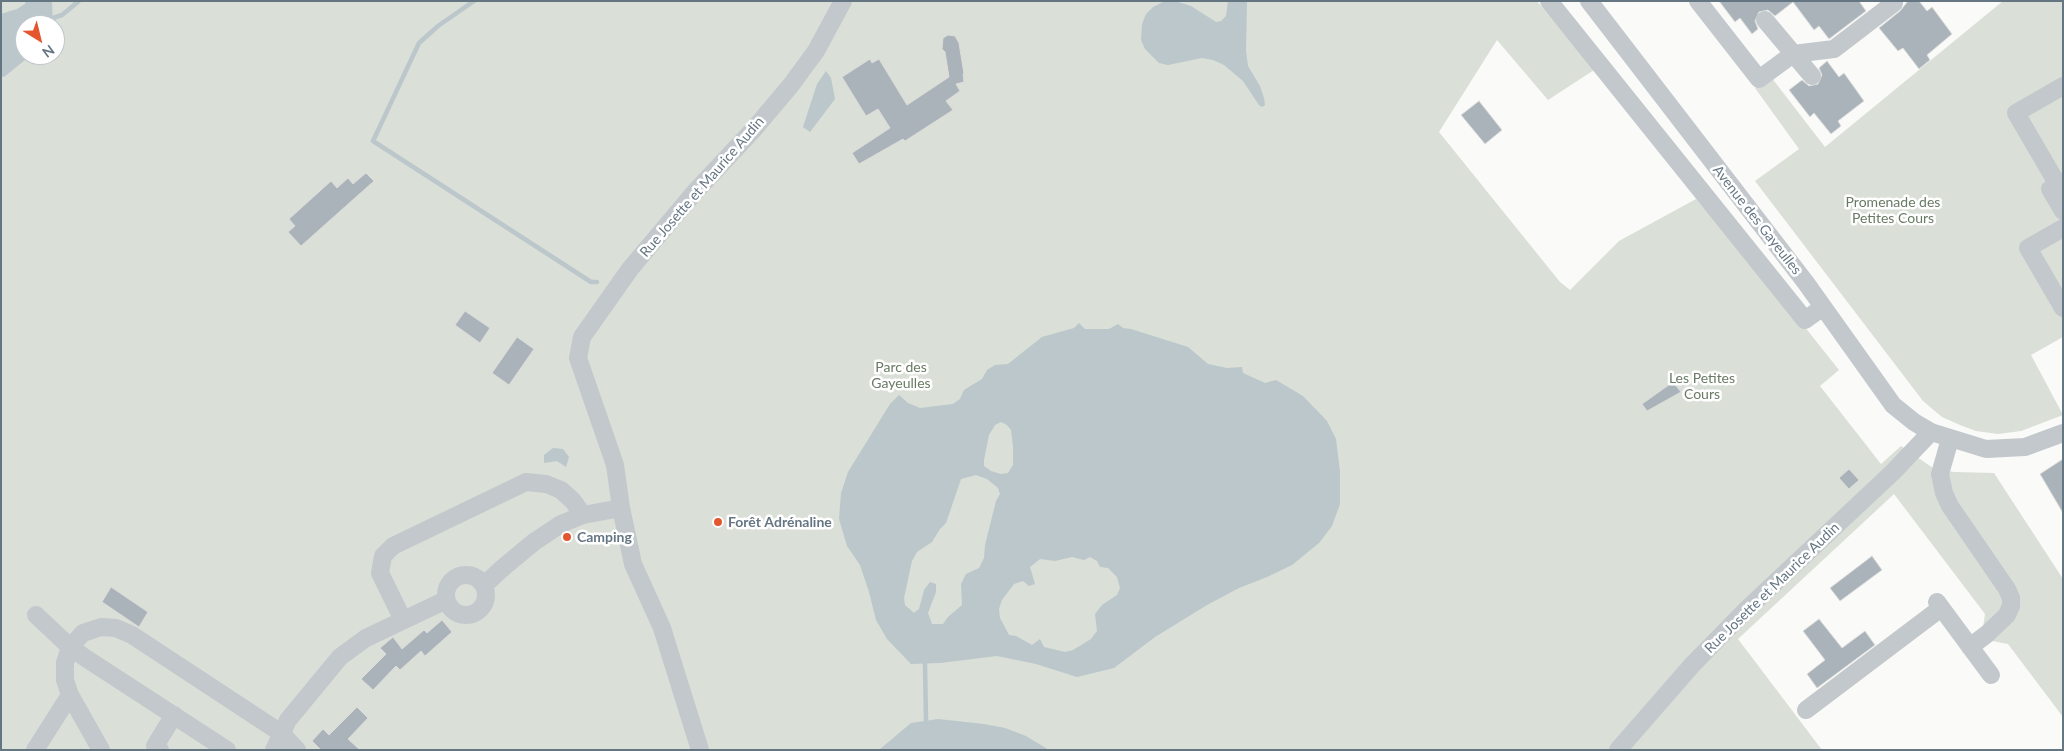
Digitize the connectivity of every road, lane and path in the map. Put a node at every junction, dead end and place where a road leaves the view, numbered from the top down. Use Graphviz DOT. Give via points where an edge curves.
graph roads {
  1 [pos="843,1"];
  2 [pos="1549,1"];
  3 [pos="1589,1"];
  4 [pos="1698,1"];
  5 [pos="1892,1"];
  6 [pos="1765,20"];
  7 [pos="1793,54"];
  8 [pos="1812,76"];
  9 [pos="2063,86"];
  10 [pos="2060,183"];
  11 [pos="2063,211"];
  12 [pos="2063,228"];
  13 [pos="1823,307"];
  14 [pos="2063,308"];
  15 [pos="1931,432"];
  16 [pos="2063,433"];
  17 [pos="1950,439"];
  18 [pos="621,508"];
  19 [pos="583,516"];
  20 [pos="484,585"];
  21 [pos="446,600"];
  22 [pos="36,615"];
  23 [pos="403,620"];
  24 [pos="70,647"];
  25 [pos="1970,647"];
  26 [pos="1991,675"];
  27 [pos="70,695"];
  28 [pos="1806,710"];
  29 [pos="174,715"];
  30 [pos="280,733"];
  31 [pos="35,750"];
  32 [pos="101,750"];
  33 [pos="160,750"];
  34 [pos="227,750"];
  35 [pos="274,750"];
  36 [pos="297,750"];
  37 [pos="700,750"];
  38 [pos="1618,750"];
  1 -- 18 [label="street, Rue Josette et Maurice Audin" via="816,51 791,85 630,269 582,337 578,358 615,466"];
  2 -- 13 [label="street" via="1805,320"];
  3 -- 13 [label="street, Avenue des Gayeulles"];
  4 -- 7 [label="street" via="1759,79"];
  5 -- 7 [label="street" via="1894,3 1834,50"];
  6 -- 7 [label="street"];
  7 -- 8 [label="street"];
  9 -- 10 [label="street" via="2016,113"];
  10 -- 11 [label="street" via="2050,189"];
  12 -- 14 [label="street" via="2028,248"];
  13 -- 15 [label="street, Avenue des Gayeulles" via="1893,405"];
  15 -- 17 [label="street, Avenue des Gayeulles"];
  15 -- 38 [label="street, Rue Josette et Maurice Audin" via="1747,609 1693,664"];
  16 -- 17 [label="street, Avenue des Gayeulles" via="2037,444 2013,449 1986,449"];
  17 -- 25 [label="street" via="1940,474 1944,493 2011,598 2007,615"];
  18 -- 19 [label="street"];
  18 -- 37 [label="street, Rue Josette et Maurice Audin" via="633,564 662,628"];
  19 -- 20 [label="street" via="561,524 534,542"];
  19 -- 23 [label="street" via="562,490 526,482 393,546 383,556 380,573"];
  20 -- 21 [label="street" via="474,576 463,574 448,586"];
  20 -- 21 [label="street" via="487,596 483,607 475,614 458,614"];
  21 -- 23 [label="street"];
  22 -- 24 [label="street"];
  23 -- 30 [label="street" via="366,638 340,657"];
  24 -- 27 [label="street" via="65,663 65,680"];
  24 -- 29 [label="street"];
  24 -- 30 [label="street" via="83,633 101,627 116,628 132,635"];
  25 -- 26 [label="street"];
  25 -- 28 [label="street" via="1939,605"];
  27 -- 31 [label="street"];
  27 -- 32 [label="street"];
  29 -- 33 [label="street" via="155,746"];
  29 -- 34 [label="street"];
  30 -- 35 [label="street"];
  30 -- 36 [label="street"];
}
